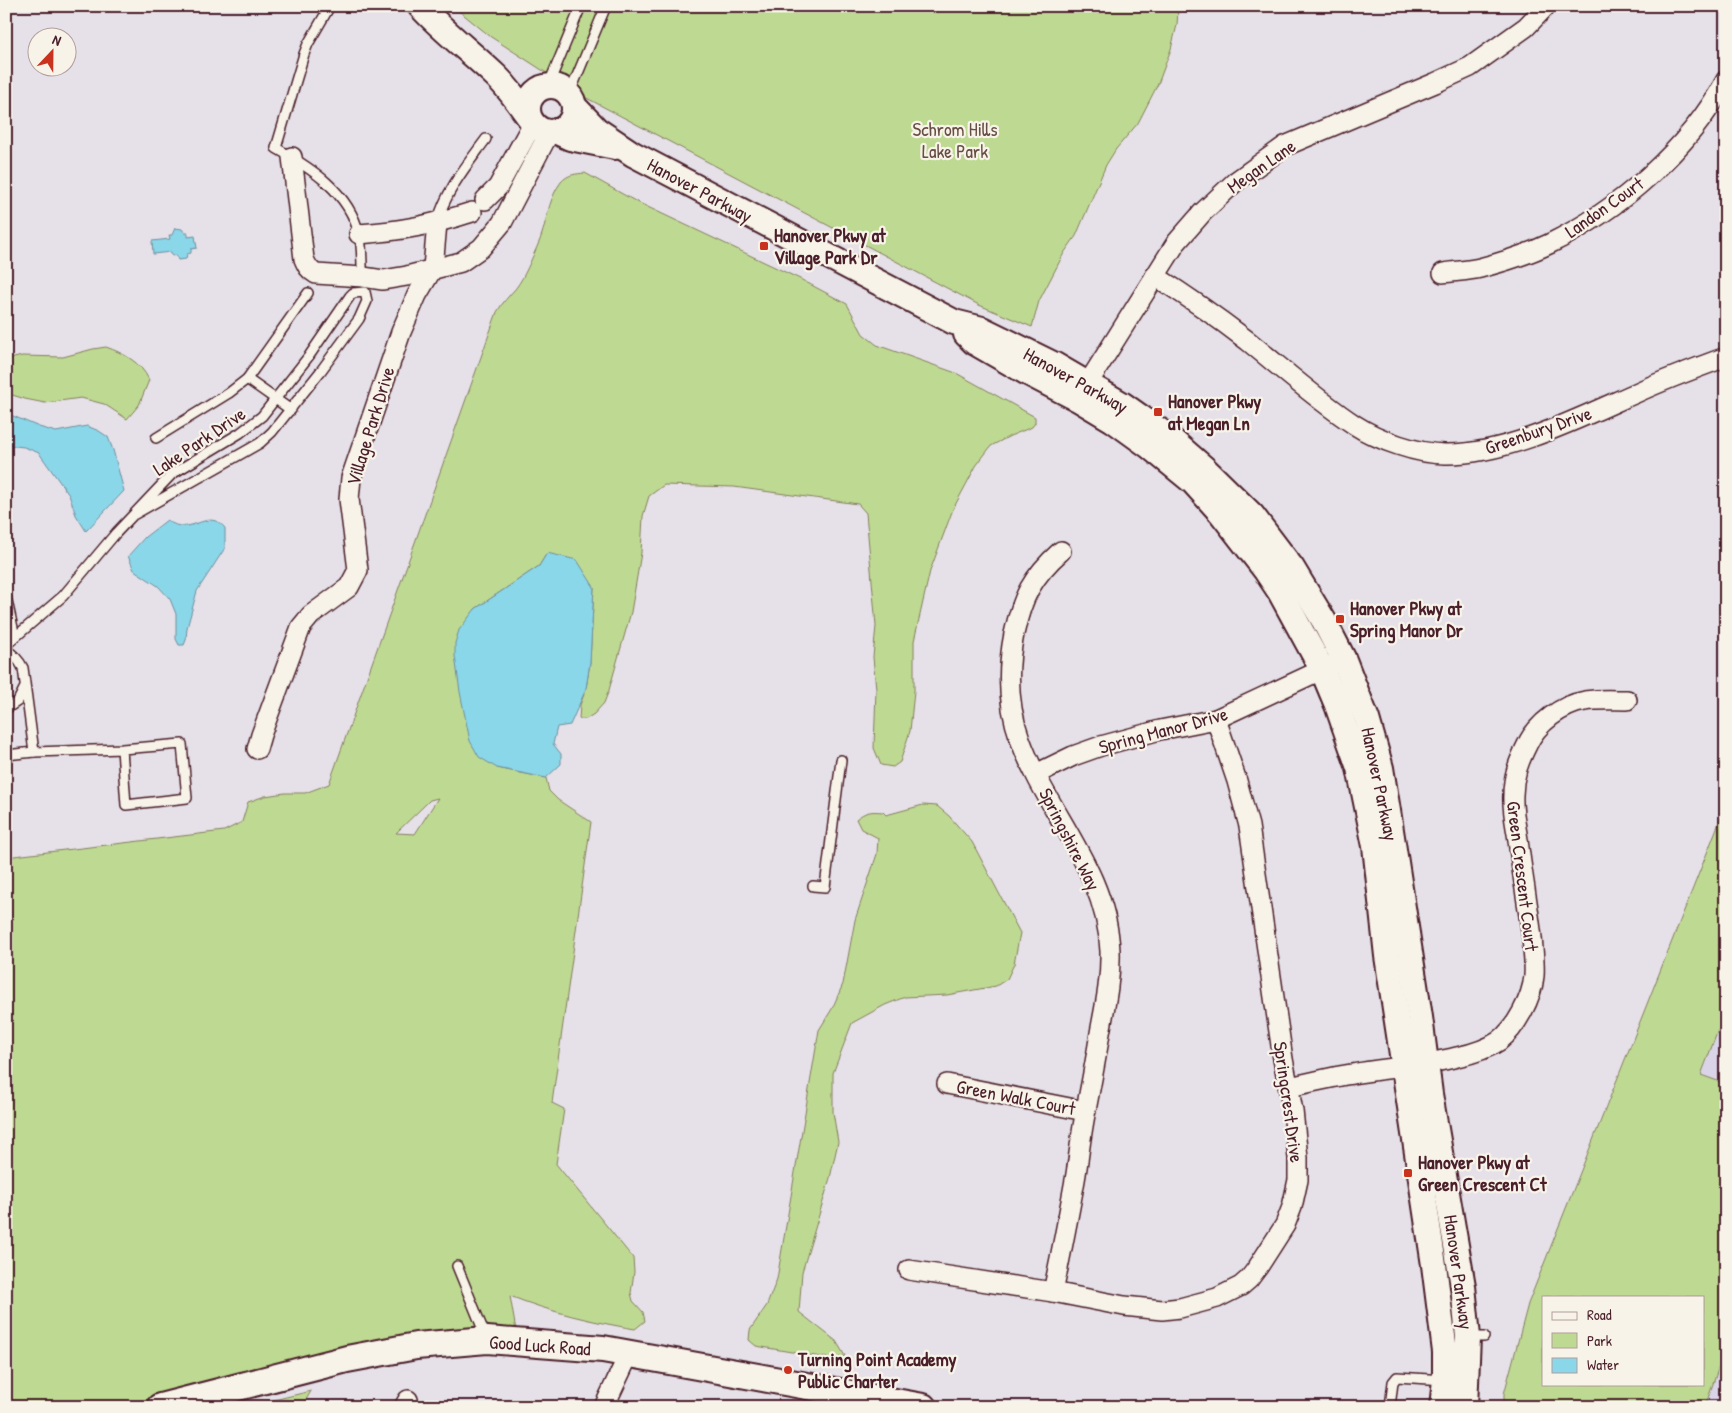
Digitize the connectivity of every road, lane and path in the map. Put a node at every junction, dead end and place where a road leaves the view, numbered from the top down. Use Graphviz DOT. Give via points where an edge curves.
graph roads {
  1 [pos="330,6"];
  2 [pos="420,6"];
  3 [pos="581,6"];
  4 [pos="606,6"];
  5 [pos="1546,6"];
  6 [pos="476,59"];
  7 [pos="1726,80"];
  8 [pos="558,94"];
  9 [pos="542,126"];
  10 [pos="486,139"];
  11 [pos="633,154"];
  12 [pos="292,157"];
  13 [pos="437,223"];
  14 [pos="359,234"];
  15 [pos="433,268"];
  16 [pos="1443,273"];
  17 [pos="1155,276"];
  18 [pos="364,284"];
  19 [pos="308,293"];
  20 [pos="1726,357"];
  21 [pos="247,379"];
  22 [pos="1082,391"];
  23 [pos="276,398"];
  24 [pos="291,410"];
  25 [pos="156,438"];
  26 [pos="135,514"];
  27 [pos="1061,551"];
  28 [pos="6,596"];
  29 [pos="15,637"];
  30 [pos="6,645"];
  31 [pos="6,650"];
  32 [pos="1344,660"];
  33 [pos="1322,669"];
  34 [pos="24,686"];
  35 [pos="1627,700"];
  36 [pos="6,709"];
  37 [pos="1216,719"];
  38 [pos="122,749"];
  39 [pos="257,749"];
  40 [pos="34,752"];
  41 [pos="6,755"];
  42 [pos="841,760"];
  43 [pos="1036,774"];
  44 [pos="813,886"];
  45 [pos="1415,1066"];
  46 [pos="947,1084"];
  47 [pos="1289,1087"];
  48 [pos="1085,1111"];
  49 [pos="457,1266"];
  50 [pos="910,1270"];
  51 [pos="1053,1292"];
  52 [pos="487,1340"];
  53 [pos="629,1354"];
  54 [pos="1456,1381"];
  55 [pos="160,1407"];
  56 [pos="604,1407"];
  57 [pos="923,1407"];
  58 [pos="1390,1407"];
  59 [pos="1442,1407"];
  60 [pos="1465,1407"];
  1 -- 12 [label="lane" via="304,54 276,148"];
  2 -- 6 [label="street, Hanover Parkway"];
  3 -- 8 [label="lane"];
  4 -- 8 [label="lane"];
  5 -- 17 [label="street, Megan Lane" via="1526,26 1470,67 1292,143 1259,163 1203,212 1176,243"];
  6 -- 8 [label="street, Hanover Parkway"];
  6 -- 9 [label="street, Hanover Parkway"];
  7 -- 16 [label="street, Landon Court" via="1685,139 1638,187 1607,210 1540,248 1478,269"];
  8 -- 9 [label="street" via="573,115 563,128"];
  8 -- 9 [label="street" via="535,91 530,99 527,107"];
  8 -- 11 [label="street, Hanover Parkway" via="597,130"];
  9 -- 11 [label="street, Hanover Parkway" via="570,138 613,146"];
  9 -- 13 [label="street" via="498,187 478,206"];
  9 -- 15 [label="street" via="502,223 481,248 461,262"];
  10 -- 13 [label="lane" via="445,199"];
  11 -- 22 [label="street, Hanover Parkway" via="954,322 982,329"];
  12 -- 14 [label="lane" via="332,186 348,208"];
  12 -- 18 [label="street" via="306,266 316,274"];
  13 -- 14 [label="street" via="394,232"];
  13 -- 15 [label="street"];
  14 -- 18 [label="lane"];
  15 -- 18 [label="street"];
  15 -- 39 [label="street, Village Park Drive" via="417,294 401,332 351,478 349,500 358,564 355,577 349,587 311,615 301,627"];
  17 -- 20 [label="street, Greenbury Drive" via="1190,298 1357,427 1378,437 1429,452 1444,454 1488,450 1520,440"];
  17 -- 22 [label="street, Megan Lane"];
  18 -- 23 [label="lane, Lake Park Drive" via="353,293"];
  18 -- 24 [label="lane" via="367,301 359,319"];
  19 -- 21 [label="lane"];
  21 -- 23 [label="lane"];
  21 -- 25 [label="lane"];
  22 -- 32 [label="street, Hanover Parkway" via="1122,404 1166,435 1252,515 1292,568"];
  22 -- 33 [label="street, Hanover Parkway" via="1113,420 1193,482 1221,513 1280,592"];
  23 -- 24 [label="lane"];
  23 -- 26 [label="lane, Lake Park Drive" via="255,424 172,474"];
  24 -- 26 [label="lane" via="260,443"];
  26 -- 29 [label="lane, Lake Park Drive" via="63,596"];
  27 -- 43 [label="street, Springshire Way" via="1032,582 1018,616 1009,657 1012,710 1019,737"];
  28 -- 29 [label="lane"];
  29 -- 30 [label="lane, Lake Park Drive"];
  31 -- 34 [label="lane" via="19,660"];
  32 -- 33 [label="street, Spring Manor Drive"];
  32 -- 45 [label="street, Hanover Parkway" via="1367,718 1380,768"];
  33 -- 37 [label="street, Spring Manor Drive"];
  33 -- 45 [label="street, Hanover Parkway" via="1359,768 1375,846 1387,956"];
  34 -- 36 [label="lane" via="18,701"];
  34 -- 40 [label="lane"];
  35 -- 45 [label="street, Green Crescent Court" via="1583,701 1552,716 1528,741 1517,765 1513,798 1534,966 1531,991 1518,1020 1488,1048"];
  37 -- 43 [label="street, Spring Manor Drive" via="1101,746"];
  37 -- 47 [label="street, Springcrest Drive" via="1249,826"];
  38 -- 38 [label="lane" via="182,744 188,798 126,804"];
  38 -- 40 [label="lane"];
  40 -- 41 [label="lane"];
  42 -- 44 [label="lane" via="824,887"];
  43 -- 48 [label="street, Springshire Way" via="1084,860 1098,892 1107,929 1110,950 1107,998"];
  45 -- 47 [label="street, Green Crescent Court"];
  45 -- 54 [label="street, Hanover Parkway" via="1445,1352"];
  45 -- 54 [label="street, Hanover Parkway" via="1430,1094 1463,1286 1476,1337"];
  46 -- 48 [label="street, Green Walk Court"];
  47 -- 51 [label="street, Springcrest Drive" via="1298,1158 1295,1197 1285,1226 1241,1286 1194,1305 1162,1310"];
  48 -- 51 [label="street, Springshire Way"];
  49 -- 52 [label="lane"];
  50 -- 51 [label="street, Springcrest Drive"];
  52 -- 53 [label="main road, Good Luck Road"];
  52 -- 55 [label="main road, Good Luck Road" via="395,1349"];
  53 -- 56 [label="street"];
  53 -- 57 [label="main road, Good Luck Road"];
  54 -- 58 [label="lane" via="1397,1377 1393,1382"];
  54 -- 59 [label="street, Hanover Parkway"];
  54 -- 60 [label="street, Hanover Parkway"];
}
